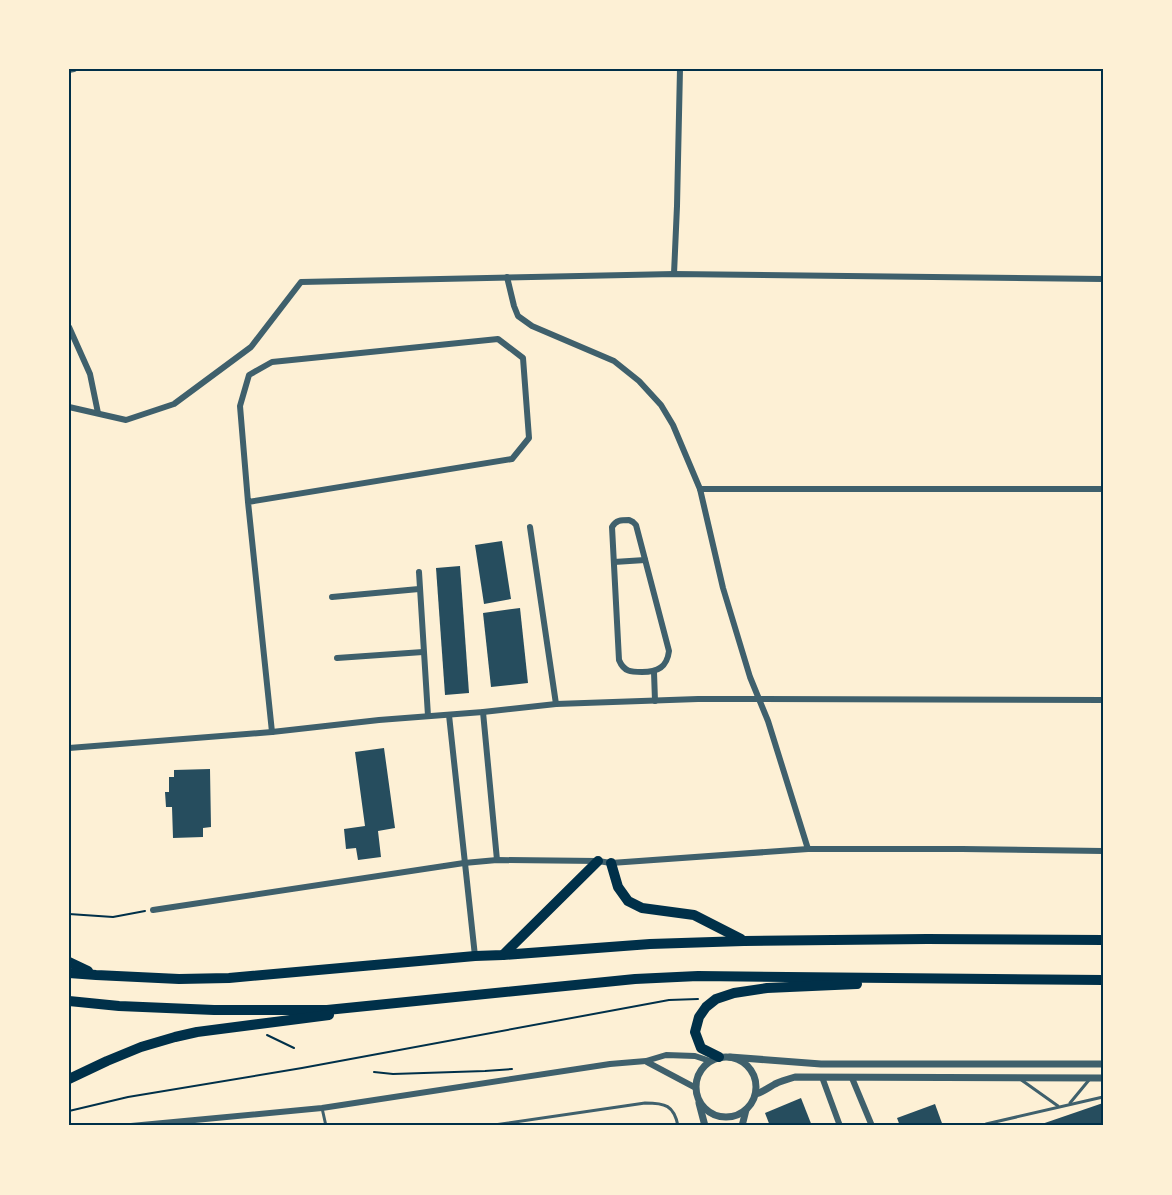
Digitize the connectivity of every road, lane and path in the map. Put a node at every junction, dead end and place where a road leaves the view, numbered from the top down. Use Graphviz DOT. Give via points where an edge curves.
graph roads {
  1 [pos="74,69"];
  2 [pos="680,69"];
  3 [pos="69,70"];
  4 [pos="674,274"];
  5 [pos="507,277"];
  6 [pos="1103,279"];
  7 [pos="69,327"];
  8 [pos="69,407"];
  9 [pos="98,413"];
  10 [pos="700,489"];
  11 [pos="1103,489"];
  12 [pos="248,502"];
  13 [pos="530,527"];
  14 [pos="645,560"];
  15 [pos="614,562"];
  16 [pos="419,573"];
  17 [pos="419,589"];
  18 [pos="332,597"];
  19 [pos="423,652"];
  20 [pos="337,658"];
  21 [pos="654,672"];
  22 [pos="759,699"];
  23 [pos="1103,700"];
  24 [pos="655,701"];
  25 [pos="556,704"];
  26 [pos="483,712"];
  27 [pos="449,715"];
  28 [pos="428,716"];
  29 [pos="272,732"];
  30 [pos="69,748"];
  31 [pos="808,849"];
  32 [pos="1103,851"];
  33 [pos="496,860"];
  34 [pos="598,861"];
  35 [pos="464,863"];
  36 [pos="611,863"];
  37 [pos="153,910"];
  38 [pos="69,914"];
  39 [pos="1103,940"];
  40 [pos="744,941"];
  41 [pos="504,955"];
  42 [pos="475,956"];
  43 [pos="69,962"];
  44 [pos="69,973"];
  45 [pos="96,975"];
  46 [pos="1014,979"];
  47 [pos="1103,980"];
  48 [pos="716,999"];
  49 [pos="69,1001"];
  50 [pos="407,1003"];
  51 [pos="266,1035"];
  52 [pos="294,1048"];
  53 [pos="720,1058"];
  54 [pos="646,1061"];
  55 [pos="1103,1064"];
  56 [pos="516,1068"];
  57 [pos="374,1072"];
  58 [pos="822,1077"];
  59 [pos="1091,1077"];
  60 [pos="852,1078"];
  61 [pos="1018,1078"];
  62 [pos="1103,1078"];
  63 [pos="69,1079"];
  64 [pos="696,1088"];
  65 [pos="756,1094"];
  66 [pos="698,1098"];
  67 [pos="1103,1098"];
  68 [pos="1069,1104"];
  69 [pos="1059,1107"];
  70 [pos="322,1108"];
  71 [pos="746,1110"];
  72 [pos="69,1111"];
  73 [pos="704,1124"];
  74 [pos="131,1126"];
  75 [pos="326,1126"];
  76 [pos="487,1126"];
  77 [pos="678,1126"];
  78 [pos="742,1126"];
  79 [pos="840,1126"];
  80 [pos="872,1126"];
  81 [pos="984,1126"];
  1 -- 3 [label="street"];
  2 -- 4 [label="street"];
  4 -- 5 [label="street"];
  4 -- 6 [label="street"];
  5 -- 9 [label="street" via="301,282 252,347 174,404 126,420"];
  5 -- 10 [label="street" via="514,306 524,321 614,361 639,381 673,425"];
  7 -- 9 [label="street" via="90,374"];
  8 -- 9 [label="street"];
  10 -- 11 [label="street"];
  10 -- 22 [label="street" via="723,588"];
  12 -- 12 [label="street" via="512,459 529,438 523,358 498,339 272,362 249,375 240,406"];
  12 -- 29 [label="street"];
  13 -- 25 [label="street"];
  14 -- 15 [label="street"];
  14 -- 15 [label="street" via="636,525 620,520 612,527"];
  14 -- 21 [label="street" via="669,651 665,664"];
  15 -- 21 [label="street" via="621,666 630,672"];
  16 -- 17 [label="street"];
  17 -- 18 [label="street"];
  17 -- 19 [label="street"];
  19 -- 20 [label="street"];
  19 -- 28 [label="street"];
  21 -- 24 [label="street"];
  22 -- 23 [label="street"];
  22 -- 24 [label="street"];
  22 -- 31 [label="street"];
  24 -- 25 [label="street"];
  25 -- 26 [label="street"];
  26 -- 27 [label="street"];
  26 -- 33 [label="street"];
  27 -- 28 [label="street"];
  27 -- 35 [label="street"];
  28 -- 29 [label="street"];
  29 -- 30 [label="street"];
  31 -- 32 [label="street"];
  31 -- 36 [label="street"];
  33 -- 34 [label="street"];
  33 -- 35 [label="street"];
  34 -- 36 [label="street"];
  34 -- 41 [label="highway"];
  35 -- 37 [label="street"];
  35 -- 42 [label="street"];
  36 -- 40 [label="highway" via="618,887 628,901 642,908 693,915"];
  37 -- 38 [label="path" via="113,917"];
  39 -- 40 [label="highway"];
  40 -- 41 [label="highway"];
  41 -- 42 [label="highway"];
  42 -- 45 [label="highway" via="229,978"];
  43 -- 45 [label="highway"];
  44 -- 45 [label="highway"];
  46 -- 47 [label="highway"];
  46 -- 48 [label="highway" via="767,988"];
  46 -- 50 [label="highway" via="698,976"];
  48 -- 53 [label="highway" via="699,1017 695,1032 701,1048"];
  48 -- 72 [label="path" via="669,1000 128,1097"];
  49 -- 50 [label="highway" via="260,1010 327,1010"];
  50 -- 63 [label="highway" via="197,1032 141,1047"];
  51 -- 52 [label="path"];
  53 -- 54 [label="street" via="675,1055"];
  53 -- 55 [label="street" via="821,1064"];
  53 -- 64 [label="street" via="697,1077"];
  53 -- 65 [label="street" via="740,1060 748,1066 754,1075"];
  54 -- 64 [label="street"];
  54 -- 70 [label="street"];
  56 -- 57 [label="path"];
  58 -- 60 [label="street"];
  58 -- 65 [label="street" via="795,1077"];
  58 -- 79 [label="street"];
  59 -- 61 [label="street"];
  59 -- 62 [label="street"];
  59 -- 68 [label="lane"];
  60 -- 61 [label="street"];
  60 -- 80 [label="street"];
  61 -- 69 [label="lane"];
  64 -- 66 [label="street"];
  65 -- 71 [label="street"];
  66 -- 71 [label="street" via="710,1113 719,1116 738,1115"];
  66 -- 73 [label="street"];
  67 -- 68 [label="lane"];
  68 -- 69 [label="lane"];
  69 -- 81 [label="lane"];
  70 -- 74 [label="street"];
  70 -- 75 [label="lane"];
  71 -- 78 [label="street"];
  76 -- 77 [label="lane" via="645,1103 669,1107"];
}
